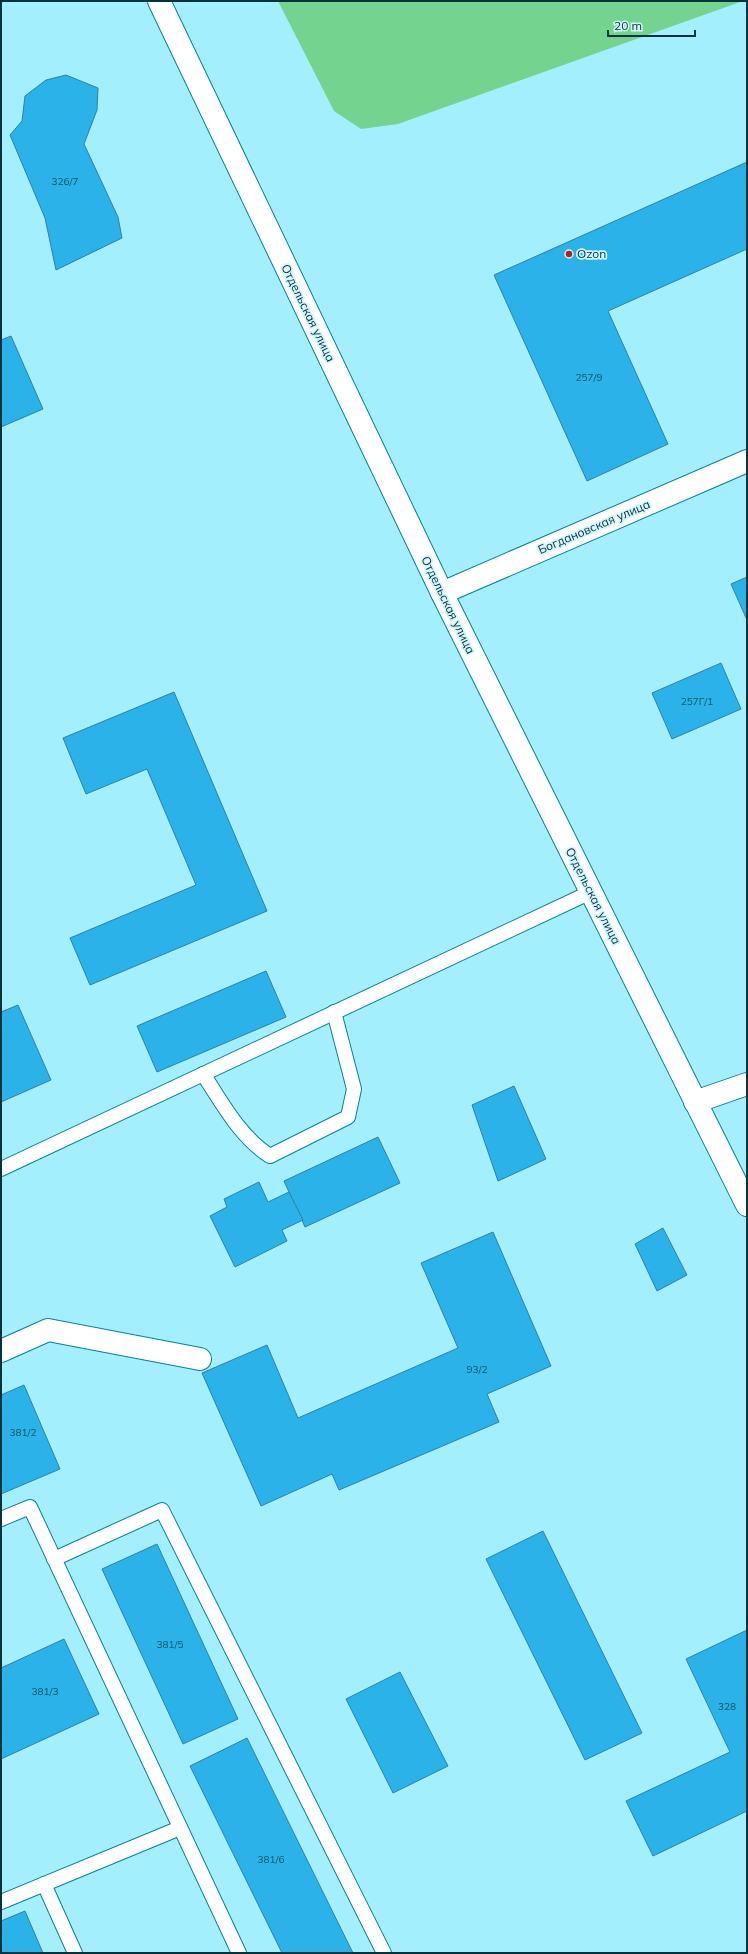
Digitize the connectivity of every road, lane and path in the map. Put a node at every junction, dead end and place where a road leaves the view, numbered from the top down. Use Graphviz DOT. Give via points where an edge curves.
graph roads {
  1 [pos="159,1"];
  2 [pos="747,461"];
  3 [pos="442,593"];
  4 [pos="591,892"];
  5 [pos="334,1012"];
  6 [pos="204,1074"];
  7 [pos="747,1084"];
  8 [pos="695,1102"];
  9 [pos="1,1169"];
  10 [pos="747,1205"];
  11 [pos="1,1351"];
  12 [pos="200,1359"];
  13 [pos="1,1519"];
  14 [pos="54,1559"];
  15 [pos="180,1828"];
  16 [pos="44,1884"];
  17 [pos="1,1902"];
  18 [pos="75,1953"];
  19 [pos="239,1953"];
  20 [pos="384,1953"];
  1 -- 3 [label="street, Отдельская улица"];
  2 -- 3 [label="street, Богдановская улица"];
  3 -- 4 [label="street, Отдельская улица"];
  4 -- 5 [label="lane"];
  4 -- 8 [label="street, Отдельская улица"];
  5 -- 6 [label="lane"];
  5 -- 6 [label="lane" via="354,1089 348,1117 270,1156 255,1146 230,1116"];
  6 -- 9 [label="lane"];
  7 -- 8 [label="street"];
  8 -- 10 [label="street, Отдельская улица"];
  11 -- 12 [label="street" via="48,1330"];
  13 -- 14 [label="lane" via="30,1507"];
  14 -- 15 [label="lane"];
  14 -- 20 [label="lane" via="162,1510"];
  15 -- 16 [label="lane"];
  15 -- 19 [label="lane"];
  16 -- 17 [label="lane"];
  16 -- 18 [label="lane"];
}
